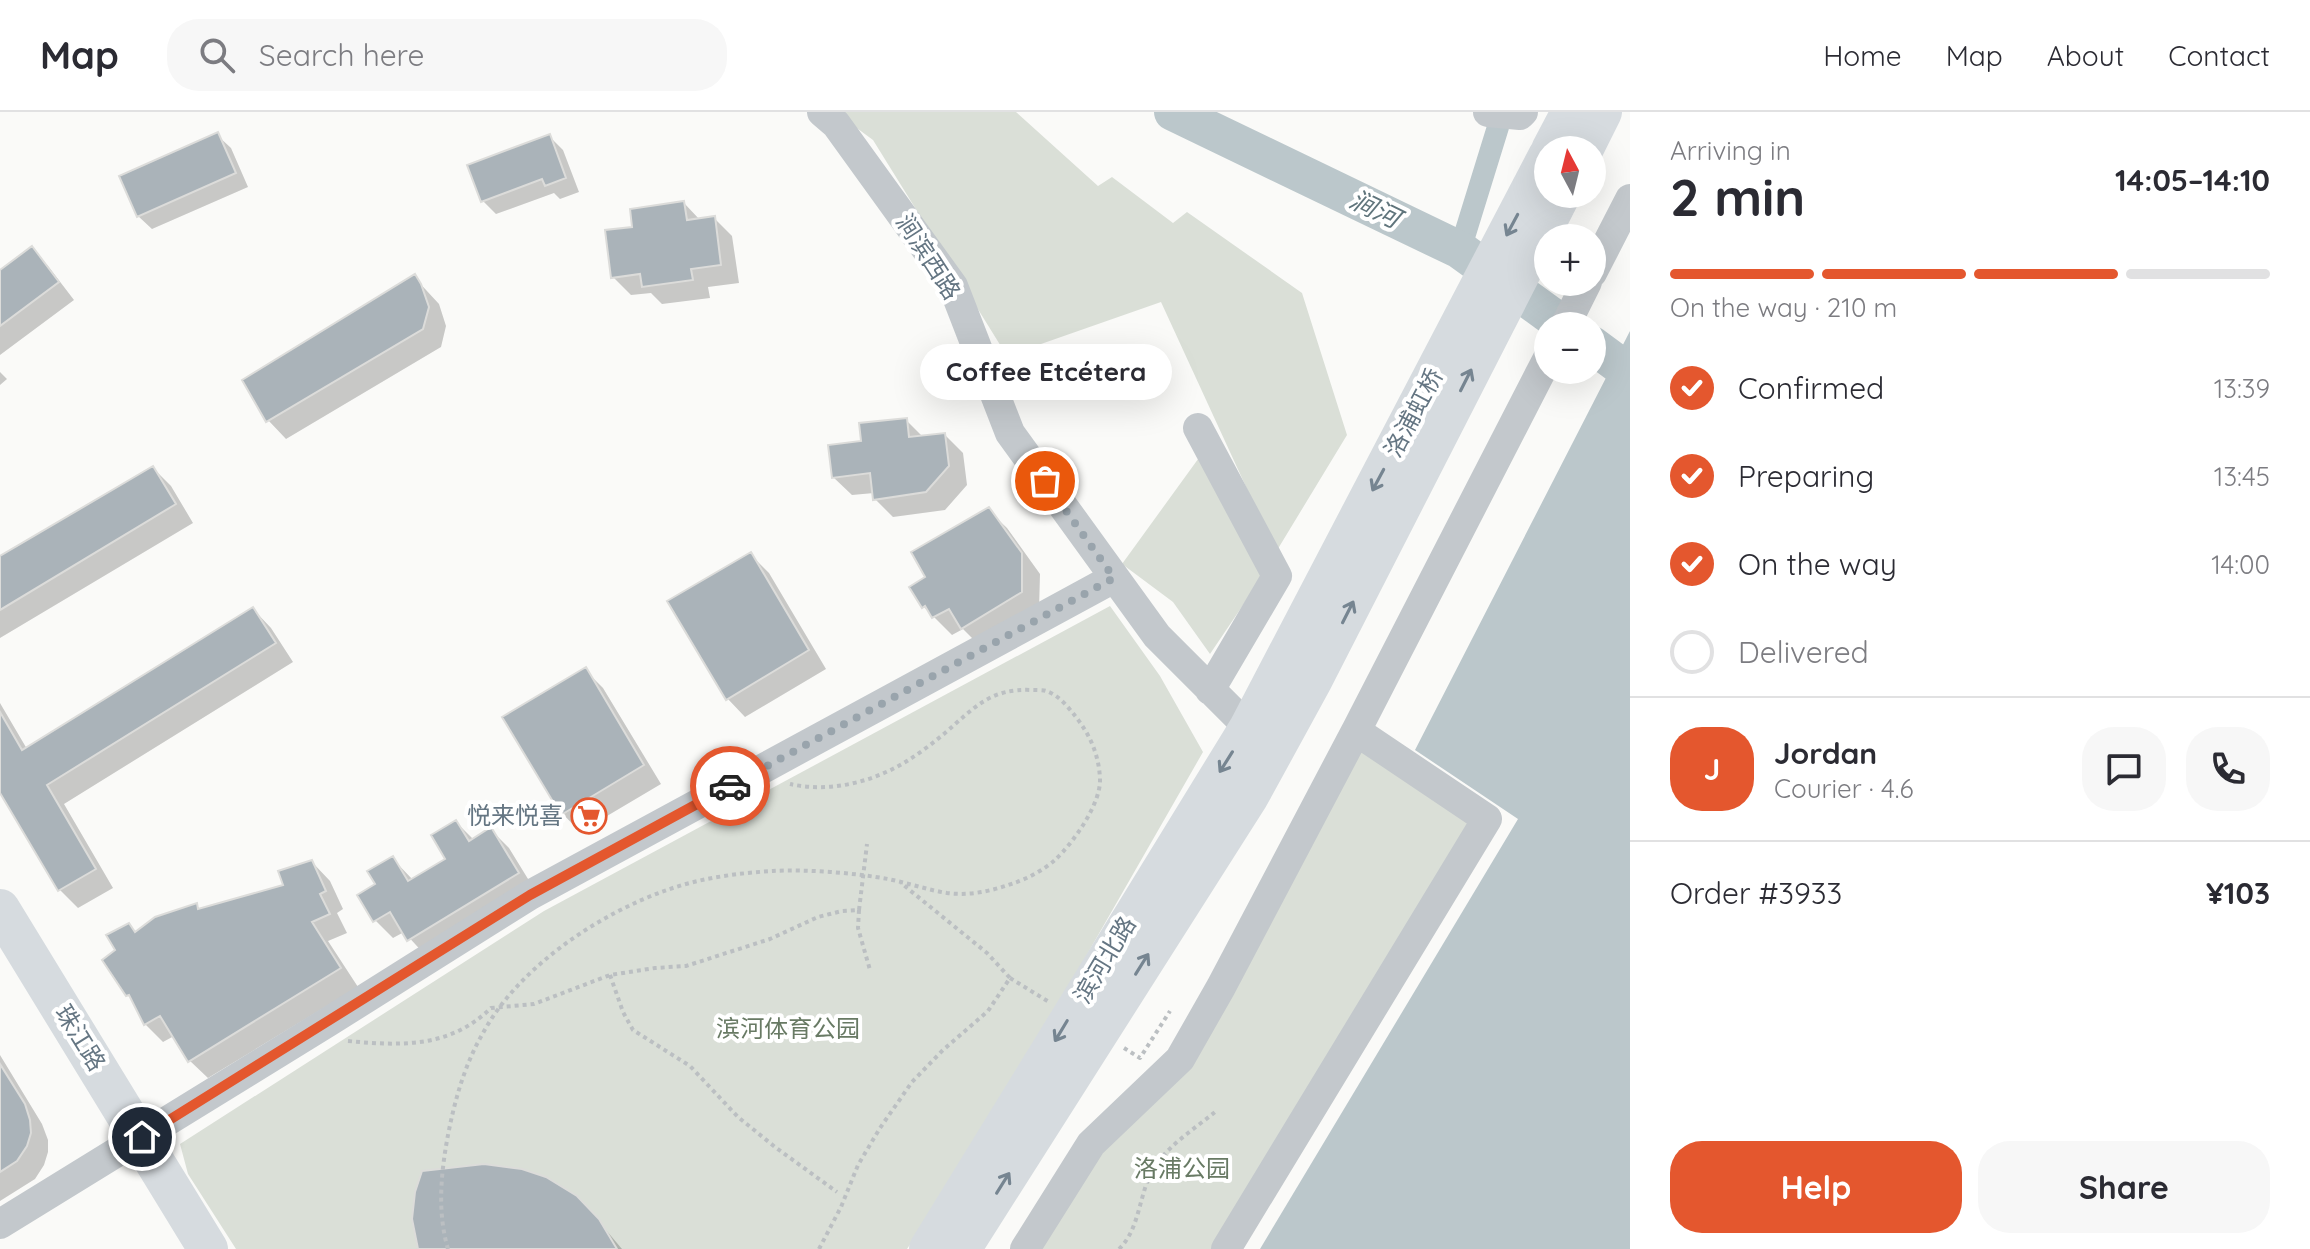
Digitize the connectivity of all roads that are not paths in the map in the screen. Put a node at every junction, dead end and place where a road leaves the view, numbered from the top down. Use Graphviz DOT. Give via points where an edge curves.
graph roads {
  1 [pos="822,112"];
  2 [pos="1488,112"];
  3 [pos="1523,112"];
  4 [pos="1571,112"];
  5 [pos="1602,112"];
  6 [pos="1558,136"];
  7 [pos="1590,136"];
  8 [pos="1534,185"];
  9 [pos="1630,199"];
  10 [pos="1553,208"];
  11 [pos="1606,246"];
  12 [pos="1535,384"];
  13 [pos="1198,428"];
  14 [pos="1114,578"];
  15 [pos="1296,676"];
  16 [pos="1210,690"];
  17 [pos="1356,731"];
  18 [pos="1262,738"];
  19 [pos="0,909"];
  20 [pos="0,956"];
  21 [pos="131,1144"];
  22 [pos="0,1224"];
  23 [pos="179,1249"];
  24 [pos="208,1249"];
  25 [pos="929,1249"];
  26 [pos="961,1249"];
  27 [pos="1025,1249"];
  28 [pos="1226,1249"];
  1 -- 14 [label="street, 涧滨西路" via="953,286 1010,433"];
  2 -- 3 [label="street"];
  4 -- 6 [label="main road"];
  5 -- 7 [label="main road"];
  8 -- 15 [label="main road, 洛浦虹桥, one-way"];
  9 -- 11 [label="street"];
  15 -- 10 [label="main road, 洛浦虹桥, one-way"];
  12 -- 17 [label="street"];
  13 -- 16 [label="street" via="1277,576"];
  14 -- 16 [label="street, 涧滨西路" via="1157,636"];
  14 -- 21 [label="street" via="530,895"];
  15 -- 18 [label="main road, 滨河北路"];
  16 -- 18 [label="street, 涧滨西路"];
  17 -- 27 [label="street" via="1180,1059 1091,1144"];
  17 -- 28 [label="street" via="1487,819"];
  18 -- 25 [label="main road, 滨河北路, one-way"];
  26 -- 18 [label="main road, 滨河北路, one-way" via="1249,796"];
  19 -- 21 [label="main road, 珠江路"];
  20 -- 21 [label="main road, 珠江路"];
  21 -- 22 [label="street"];
  21 -- 23 [label="main road, 珠江路"];
  21 -- 24 [label="main road, 珠江路"];
}
